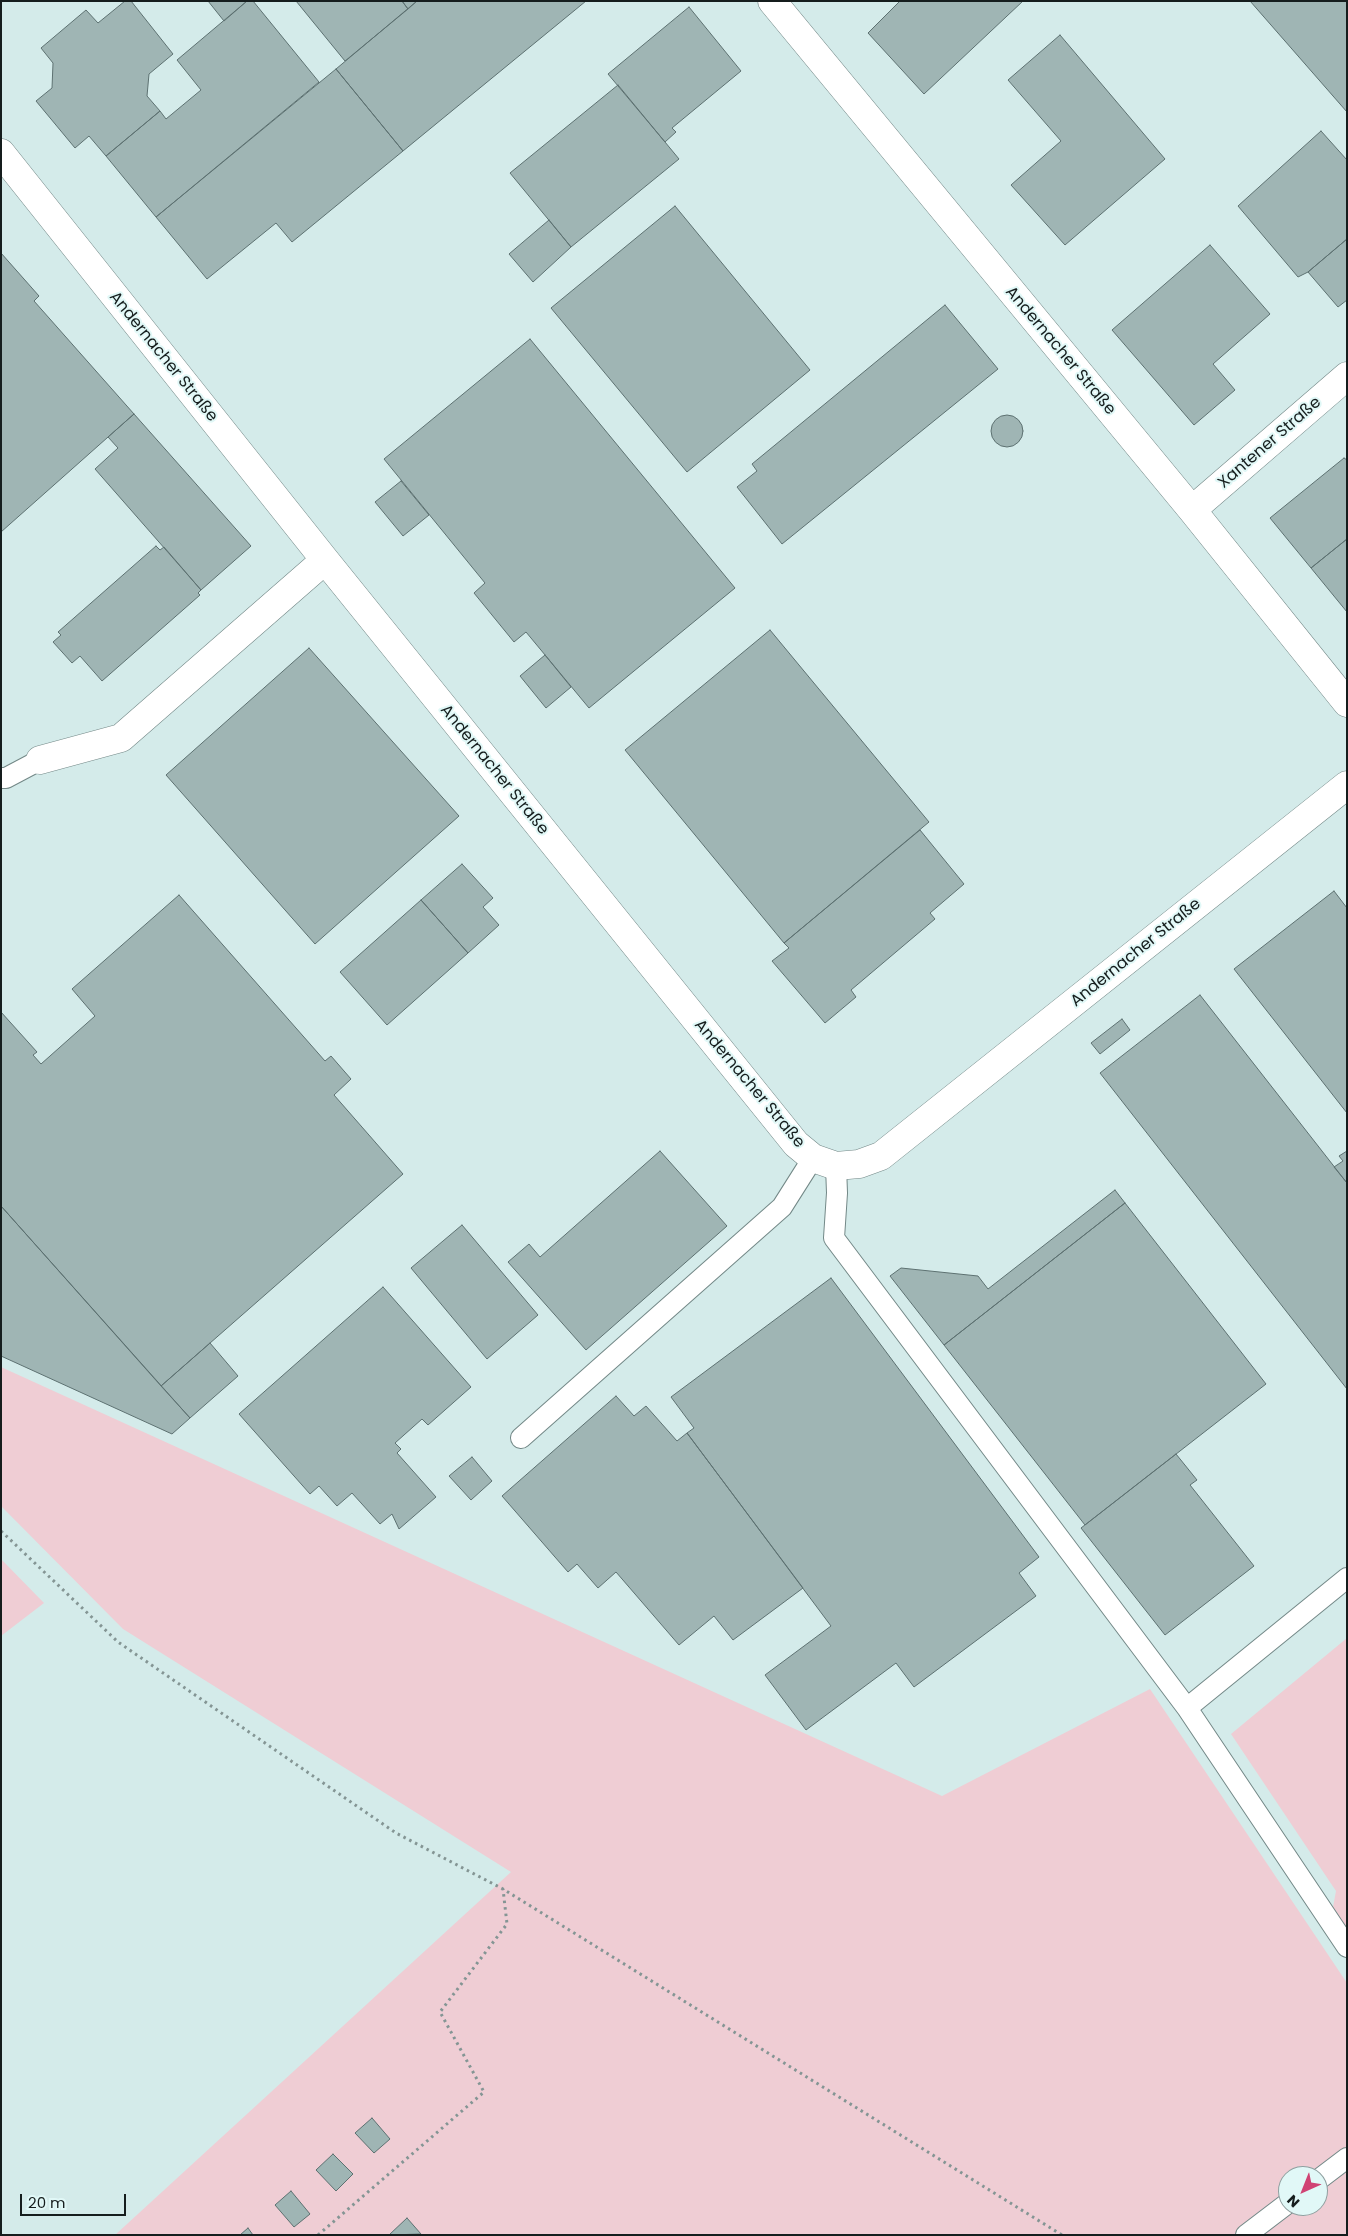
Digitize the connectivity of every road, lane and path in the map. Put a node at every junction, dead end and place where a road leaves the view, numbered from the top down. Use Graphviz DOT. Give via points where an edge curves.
graph roads {
  1 [pos="772,1"];
  2 [pos="1,153"];
  3 [pos="1347,376"];
  4 [pos="1192,510"];
  5 [pos="325,560"];
  6 [pos="1347,703"];
  7 [pos="40,760"];
  8 [pos="1,778"];
  9 [pos="1347,785"];
  10 [pos="825,1162"];
  11 [pos="521,1438"];
  12 [pos="1,1531"];
  13 [pos="1347,1578"];
  14 [pos="1187,1708"];
  15 [pos="503,1889"];
  16 [pos="1347,1947"];
  17 [pos="1347,2158"];
  18 [pos="1328,2172"];
  19 [pos="1278,2211"];
  20 [pos="318,2235"];
  21 [pos="1062,2235"];
  22 [pos="1246,2235"];
  1 -- 4 [label="street, Andernacher Straße"];
  2 -- 5 [label="street, Andernacher Straße"];
  3 -- 4 [label="street, Xantener Straße"];
  4 -- 6 [label="street, Andernacher Straße"];
  5 -- 7 [label="street" via="121,738"];
  5 -- 10 [label="street, Andernacher Straße" via="796,1144"];
  7 -- 8 [label="lane"];
  9 -- 10 [label="street, Andernacher Straße" via="881,1156 859,1164"];
  10 -- 11 [label="lane" via="782,1208"];
  10 -- 14 [label="lane" via="838,1193 834,1238"];
  12 -- 15 [label="path" via="118,1642 396,1833"];
  13 -- 14 [label="lane"];
  14 -- 16 [label="lane"];
  15 -- 20 [label="path" via="507,1924 440,2012 484,2092"];
  15 -- 21 [label="path"];
  17 -- 18 [label="lane"];
  19 -- 22 [label="lane"];
}
